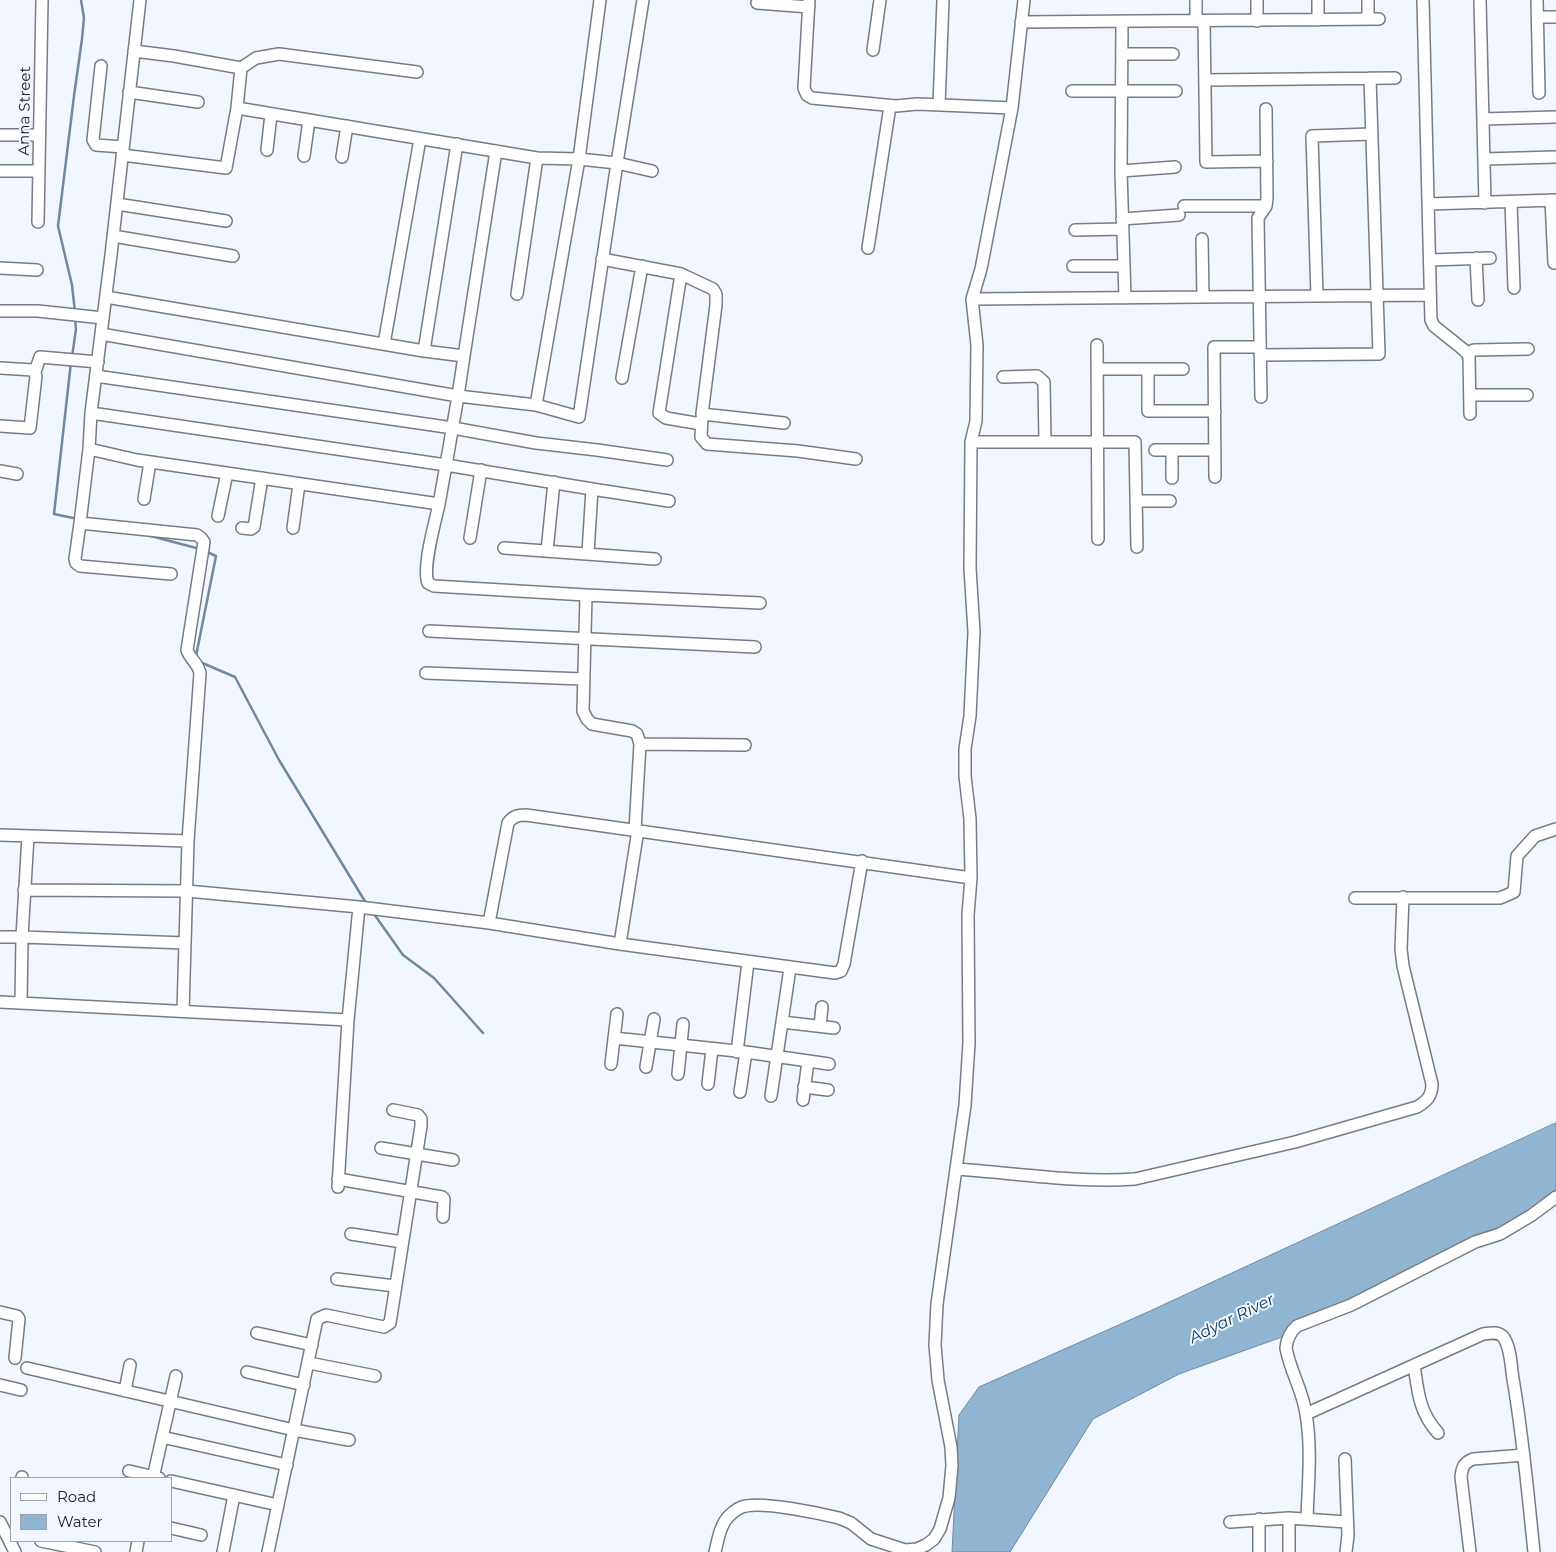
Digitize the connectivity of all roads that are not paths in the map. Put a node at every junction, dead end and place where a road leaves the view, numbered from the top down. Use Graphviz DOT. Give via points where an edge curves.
graph roads {
  1 [pos="42,0"];
  2 [pos="140,0"];
  3 [pos="600,0"];
  4 [pos="643,0"];
  5 [pos="880,0"];
  6 [pos="943,0"];
  7 [pos="1024,0"];
  8 [pos="1196,0"];
  9 [pos="1257,0"];
  10 [pos="1318,0"];
  11 [pos="1368,0"];
  12 [pos="1424,0"];
  13 [pos="1480,0"];
  14 [pos="1537,0"];
  15 [pos="757,3"];
  16 [pos="809,4"];
  17 [pos="1538,17"];
  18 [pos="1556,17"];
  19 [pos="1258,20"];
  20 [pos="1318,20"];
  21 [pos="1200,21"];
  22 [pos="1021,22"];
  23 [pos="1122,22"];
  24 [pos="873,50"];
  25 [pos="134,51"];
  26 [pos="1122,54"];
  27 [pos="1173,54"];
  28 [pos="101,66"];
  29 [pos="241,68"];
  30 [pos="417,72"];
  31 [pos="1370,78"];
  32 [pos="1395,78"];
  33 [pos="1205,80"];
  34 [pos="1072,91"];
  35 [pos="1122,91"];
  36 [pos="1176,91"];
  37 [pos="129,92"];
  38 [pos="1539,93"];
  39 [pos="198,102"];
  40 [pos="939,105"];
  41 [pos="890,106"];
  42 [pos="237,108"];
  43 [pos="1012,108"];
  44 [pos="1266,109"];
  45 [pos="271,114"];
  46 [pos="1556,118"];
  47 [pos="1483,119"];
  48 [pos="309,120"];
  49 [pos="347,126"];
  50 [pos="1372,134"];
  51 [pos="0,135"];
  52 [pos="39,135"];
  53 [pos="420,139"];
  54 [pos="457,144"];
  55 [pos="267,150"];
  56 [pos="123,151"];
  57 [pos="496,151"];
  58 [pos="304,156"];
  59 [pos="342,157"];
  60 [pos="1556,157"];
  61 [pos="537,158"];
  62 [pos="579,159"];
  63 [pos="1484,159"];
  64 [pos="1267,161"];
  65 [pos="617,163"];
  66 [pos="1175,167"];
  67 [pos="0,171"];
  68 [pos="39,171"];
  69 [pos="652,171"];
  70 [pos="1121,171"];
  71 [pos="1553,200"];
  72 [pos="1485,202"];
  73 [pos="1511,202"];
  74 [pos="117,204"];
  75 [pos="1428,204"];
  76 [pos="1266,206"];
  77 [pos="226,221"];
  78 [pos="38,222"];
  79 [pos="1123,224"];
  80 [pos="1075,230"];
  81 [pos="113,236"];
  82 [pos="1202,239"];
  83 [pos="868,248"];
  84 [pos="233,256"];
  85 [pos="1476,258"];
  86 [pos="1490,258"];
  87 [pos="602,259"];
  88 [pos="1430,260"];
  89 [pos="1554,264"];
  90 [pos="642,266"];
  91 [pos="1073,266"];
  92 [pos="1124,266"];
  93 [pos="0,268"];
  94 [pos="37,270"];
  95 [pos="681,274"];
  96 [pos="1514,288"];
  97 [pos="517,294"];
  98 [pos="1430,295"];
  99 [pos="1317,296"];
  100 [pos="1377,296"];
  101 [pos="106,297"];
  102 [pos="1260,297"];
  103 [pos="1125,298"];
  104 [pos="1203,298"];
  105 [pos="972,300"];
  106 [pos="1478,300"];
  107 [pos="0,311"];
  108 [pos="103,318"];
  109 [pos="101,334"];
  110 [pos="384,344"];
  111 [pos="1097,345"];
  112 [pos="1528,349"];
  113 [pos="1260,351"];
  114 [pos="424,352"];
  115 [pos="1467,353"];
  116 [pos="464,356"];
  117 [pos="98,362"];
  118 [pos="0,368"];
  119 [pos="1097,369"];
  120 [pos="1148,369"];
  121 [pos="1182,369"];
  122 [pos="35,372"];
  123 [pos="96,376"];
  124 [pos="1003,377"];
  125 [pos="622,378"];
  126 [pos="1470,394"];
  127 [pos="1527,395"];
  128 [pos="458,396"];
  129 [pos="1261,397"];
  130 [pos="536,405"];
  131 [pos="1215,411"];
  132 [pos="91,413"];
  133 [pos="1470,414"];
  134 [pos="702,419"];
  135 [pos="784,423"];
  136 [pos="0,426"];
  137 [pos="453,428"];
  138 [pos="971,442"];
  139 [pos="1045,442"];
  140 [pos="1098,442"];
  141 [pos="89,448"];
  142 [pos="1156,450"];
  143 [pos="1172,450"];
  144 [pos="1215,450"];
  145 [pos="856,459"];
  146 [pos="667,460"];
  147 [pos="150,462"];
  148 [pos="446,465"];
  149 [pos="481,470"];
  150 [pos="0,472"];
  151 [pos="227,473"];
  152 [pos="17,474"];
  153 [pos="1215,477"];
  154 [pos="262,478"];
  155 [pos="1172,478"];
  156 [pos="554,482"];
  157 [pos="298,484"];
  158 [pos="592,489"];
  159 [pos="144,499"];
  160 [pos="1136,501"];
  161 [pos="1170,501"];
  162 [pos="668,502"];
  163 [pos="439,504"];
  164 [pos="218,516"];
  165 [pos="80,523"];
  166 [pos="242,528"];
  167 [pos="293,528"];
  168 [pos="470,538"];
  169 [pos="1098,539"];
  170 [pos="1137,547"];
  171 [pos="504,548"];
  172 [pos="548,551"];
  173 [pos="588,553"];
  174 [pos="654,559"];
  175 [pos="171,574"];
  176 [pos="586,595"];
  177 [pos="760,603"];
  178 [pos="429,631"];
  179 [pos="584,638"];
  180 [pos="755,647"];
  181 [pos="426,673"];
  182 [pos="582,679"];
  183 [pos="640,744"];
  184 [pos="745,745"];
  185 [pos="636,830"];
  186 [pos="1556,830"];
  187 [pos="0,835"];
  188 [pos="28,836"];
  189 [pos="188,841"];
  190 [pos="862,862"];
  191 [pos="972,878"];
  192 [pos="24,890"];
  193 [pos="187,891"];
  194 [pos="1403,897"];
  195 [pos="1355,898"];
  196 [pos="359,907"];
  197 [pos="489,923"];
  198 [pos="0,937"];
  199 [pos="22,938"];
  200 [pos="185,943"];
  201 [pos="620,944"];
  202 [pos="748,962"];
  203 [pos="790,968"];
  204 [pos="0,1002"];
  205 [pos="21,1002"];
  206 [pos="822,1007"];
  207 [pos="183,1011"];
  208 [pos="617,1014"];
  209 [pos="654,1018"];
  210 [pos="348,1020"];
  211 [pos="782,1022"];
  212 [pos="683,1024"];
  213 [pos="820,1026"];
  214 [pos="834,1028"];
  215 [pos="614,1038"];
  216 [pos="650,1042"];
  217 [pos="680,1045"];
  218 [pos="712,1049"];
  219 [pos="741,1052"];
  220 [pos="777,1057"];
  221 [pos="808,1061"];
  222 [pos="611,1064"];
  223 [pos="829,1064"];
  224 [pos="646,1067"];
  225 [pos="678,1074"];
  226 [pos="708,1084"];
  227 [pos="804,1087"];
  228 [pos="828,1090"];
  229 [pos="740,1092"];
  230 [pos="771,1096"];
  231 [pos="803,1100"];
  232 [pos="393,1110"];
  233 [pos="381,1148"];
  234 [pos="416,1154"];
  235 [pos="453,1160"];
  236 [pos="956,1169"];
  237 [pos="410,1192"];
  238 [pos="1556,1197"];
  239 [pos="443,1217"];
  240 [pos="351,1234"];
  241 [pos="402,1242"];
  242 [pos="337,1279"];
  243 [pos="395,1286"];
  244 [pos="0,1312"];
  245 [pos="257,1333"];
  246 [pos="312,1345"];
  247 [pos="15,1358"];
  248 [pos="309,1363"];
  249 [pos="130,1365"];
  250 [pos="1414,1365"];
  251 [pos="28,1368"];
  252 [pos="247,1372"];
  253 [pos="176,1376"];
  254 [pos="375,1376"];
  255 [pos="0,1385"];
  256 [pos="304,1385"];
  257 [pos="21,1390"];
  258 [pos="125,1391"];
  259 [pos="170,1402"];
  260 [pos="1306,1414"];
  261 [pos="294,1430"];
  262 [pos="1438,1433"];
  263 [pos="162,1437"];
  264 [pos="349,1440"];
  265 [pos="1524,1455"];
  266 [pos="1345,1459"];
  267 [pos="287,1465"];
  268 [pos="129,1471"];
  269 [pos="151,1477"];
  270 [pos="155,1477"];
  271 [pos="172,1481"];
  272 [pos="234,1495"];
  273 [pos="278,1505"];
  274 [pos="1289,1518"];
  275 [pos="1259,1519"];
  276 [pos="1307,1519"];
  277 [pos="0,1522"];
  278 [pos="1230,1522"];
  279 [pos="1347,1522"];
  280 [pos="172,1528"];
  281 [pos="10,1531"];
  282 [pos="201,1535"];
  283 [pos="8,1540"];
  284 [pos="46,1542"];
  285 [pos="15,1552"];
  286 [pos="95,1552"];
  287 [pos="224,1552"];
  288 [pos="268,1552"];
  289 [pos="715,1552"];
  290 [pos="1259,1552"];
  291 [pos="1289,1552"];
  292 [pos="1346,1552"];
  293 [pos="1470,1552"];
  294 [pos="1534,1552"];
  1 -- 52 [label="street, Anna Street"];
  2 -- 25 [label="street"];
  3 -- 62 [label="street"];
  4 -- 65 [label="street"];
  5 -- 24 [label="street"];
  6 -- 40 [label="street"];
  7 -- 22 [label="street"];
  8 -- 21 [label="street"];
  9 -- 19 [label="street"];
  10 -- 20 [label="street"];
  11 -- 20 [label="street" via="1373,19"];
  12 -- 75 [label="street"];
  13 -- 47 [label="street"];
  14 -- 17 [label="street"];
  15 -- 16 [label="street"];
  16 -- 41 [label="street" via="804,81 807,94 812,98"];
  17 -- 18 [label="street"];
  17 -- 38 [label="street"];
  19 -- 20 [label="street"];
  19 -- 21 [label="street"];
  21 -- 23 [label="street"];
  21 -- 33 [label="street"];
  22 -- 23 [label="street"];
  22 -- 43 [label="street"];
  23 -- 26 [label="street"];
  25 -- 29 [label="street"];
  25 -- 37 [label="street"];
  26 -- 27 [label="street"];
  26 -- 35 [label="street"];
  28 -- 56 [label="street" via="93,140 96,145"];
  29 -- 30 [label="street" via="256,58 279,54"];
  29 -- 42 [label="street"];
  31 -- 32 [label="street"];
  31 -- 33 [label="street"];
  31 -- 50 [label="street"];
  33 -- 64 [label="street" via="1206,162"];
  34 -- 35 [label="street"];
  35 -- 36 [label="street"];
  35 -- 70 [label="street"];
  37 -- 39 [label="street"];
  37 -- 56 [label="street"];
  40 -- 41 [label="street"];
  40 -- 43 [label="street"];
  41 -- 83 [label="street"];
  42 -- 45 [label="street"];
  42 -- 56 [label="street" via="226,168"];
  43 -- 105 [label="street"];
  44 -- 64 [label="street"];
  45 -- 48 [label="street"];
  45 -- 55 [label="street"];
  46 -- 47 [label="street"];
  47 -- 63 [label="street"];
  48 -- 49 [label="street"];
  48 -- 58 [label="street"];
  49 -- 53 [label="street"];
  49 -- 59 [label="street"];
  50 -- 99 [label="street" via="1312,136"];
  50 -- 100 [label="street"];
  51 -- 52 [label="street"];
  52 -- 68 [label="street, Anna Street"];
  53 -- 54 [label="street"];
  53 -- 110 [label="street"];
  54 -- 57 [label="street"];
  54 -- 114 [label="street"];
  56 -- 74 [label="street"];
  57 -- 61 [label="street"];
  57 -- 116 [label="street"];
  60 -- 63 [label="street"];
  61 -- 62 [label="street"];
  61 -- 97 [label="street"];
  62 -- 65 [label="street"];
  62 -- 130 [label="street"];
  63 -- 72 [label="street"];
  64 -- 76 [label="street"];
  65 -- 69 [label="street"];
  65 -- 87 [label="street"];
  66 -- 70 [label="street"];
  67 -- 68 [label="street"];
  68 -- 78 [label="street, Anna Street"];
  70 -- 79 [label="street"];
  71 -- 73 [label="street"];
  71 -- 89 [label="street"];
  72 -- 73 [label="street"];
  72 -- 75 [label="street"];
  73 -- 96 [label="street"];
  74 -- 77 [label="street"];
  74 -- 81 [label="street"];
  75 -- 88 [label="street"];
  76 -- 79 [label="street" via="1182,210"];
  76 -- 102 [label="street" via="1258,218"];
  79 -- 80 [label="street"];
  79 -- 92 [label="street"];
  81 -- 84 [label="street"];
  81 -- 101 [label="street"];
  82 -- 104 [label="street"];
  85 -- 86 [label="street"];
  85 -- 88 [label="street"];
  85 -- 106 [label="street"];
  87 -- 90 [label="street"];
  87 -- 130 [label="street" via="579,417"];
  88 -- 98 [label="street"];
  90 -- 95 [label="street"];
  90 -- 125 [label="street"];
  91 -- 92 [label="street"];
  92 -- 103 [label="street"];
  93 -- 94 [label="street"];
  95 -- 134 [label="street" via="714,289 716,294"];
  95 -- 134 [label="street" via="659,413 666,418"];
  98 -- 100 [label="street"];
  98 -- 115 [label="street" via="1431,320"];
  99 -- 100 [label="street"];
  99 -- 102 [label="street"];
  100 -- 113 [label="street" via="1378,354"];
  101 -- 108 [label="street"];
  101 -- 110 [label="street"];
  102 -- 104 [label="street"];
  102 -- 113 [label="street"];
  103 -- 104 [label="street"];
  103 -- 105 [label="street"];
  105 -- 138 [label="street" via="977,346 976,421"];
  107 -- 108 [label="street" via="38,311"];
  108 -- 109 [label="street"];
  109 -- 117 [label="street"];
  109 -- 128 [label="street"];
  110 -- 114 [label="street"];
  111 -- 119 [label="street"];
  112 -- 115 [label="street" via="1474,350"];
  113 -- 129 [label="street"];
  113 -- 131 [label="street" via="1214,347"];
  114 -- 116 [label="street"];
  115 -- 126 [label="street"];
  116 -- 128 [label="street"];
  117 -- 122 [label="street" via="40,357"];
  117 -- 123 [label="street"];
  118 -- 122 [label="street"];
  119 -- 120 [label="street"];
  119 -- 140 [label="street"];
  120 -- 121 [label="street"];
  120 -- 131 [label="street" via="1148,411"];
  122 -- 136 [label="street" via="30,428"];
  123 -- 132 [label="street"];
  123 -- 137 [label="street"];
  124 -- 139 [label="street" via="1037,376 1044,382"];
  126 -- 127 [label="street"];
  126 -- 133 [label="street"];
  128 -- 130 [label="street"];
  128 -- 137 [label="street"];
  131 -- 144 [label="street"];
  132 -- 141 [label="street"];
  132 -- 148 [label="street"];
  134 -- 135 [label="street"];
  134 -- 145 [label="street" via="701,437 707,444"];
  137 -- 146 [label="street"];
  137 -- 148 [label="street"];
  138 -- 139 [label="street"];
  138 -- 191 [label="street" via="970,568 974,632 964,776 970,819"];
  139 -- 140 [label="street"];
  140 -- 160 [label="street" via="1135,442"];
  140 -- 169 [label="street"];
  141 -- 147 [label="street"];
  141 -- 165 [label="street"];
  142 -- 143 [label="street"];
  143 -- 144 [label="street"];
  143 -- 155 [label="street"];
  144 -- 153 [label="street"];
  147 -- 151 [label="street"];
  147 -- 159 [label="street"];
  148 -- 149 [label="street"];
  148 -- 163 [label="street"];
  149 -- 156 [label="street"];
  149 -- 168 [label="street"];
  150 -- 152 [label="street"];
  151 -- 154 [label="street"];
  151 -- 164 [label="street"];
  154 -- 157 [label="street"];
  154 -- 166 [label="street" via="254,527"];
  156 -- 158 [label="street"];
  156 -- 172 [label="street"];
  157 -- 163 [label="street"];
  157 -- 167 [label="street"];
  158 -- 162 [label="street"];
  158 -- 173 [label="street"];
  160 -- 161 [label="street"];
  160 -- 170 [label="street"];
  163 -- 176 [label="street" via="427,566 428,583 434,586"];
  165 -- 175 [label="street" via="75,559 80,566"];
  165 -- 189 [label="street" via="196,535 204,542 187,650 200,673"];
  171 -- 172 [label="street"];
  172 -- 173 [label="street"];
  173 -- 174 [label="street"];
  176 -- 177 [label="street"];
  176 -- 179 [label="street"];
  178 -- 179 [label="street"];
  179 -- 180 [label="street"];
  179 -- 182 [label="street"];
  181 -- 182 [label="street"];
  182 -- 183 [label="street" via="583,711 587,720 592,724 632,731 637,734"];
  183 -- 184 [label="street"];
  183 -- 185 [label="street"];
  185 -- 190 [label="street"];
  185 -- 197 [label="street" via="526,815 512,818 508,823"];
  185 -- 201 [label="street"];
  186 -- 194 [label="street" via="1535,836 1517,856 1514,892 1500,898"];
  187 -- 188 [label="street"];
  188 -- 189 [label="street"];
  188 -- 192 [label="street"];
  189 -- 193 [label="street"];
  190 -- 191 [label="street"];
  190 -- 203 [label="street" via="841,971"];
  191 -- 236 [label="street" via="968,915 969,1043"];
  192 -- 193 [label="street"];
  192 -- 199 [label="street"];
  193 -- 196 [label="street"];
  193 -- 200 [label="street"];
  194 -- 195 [label="street"];
  194 -- 236 [label="street" via="1403,966 1432,1084 1427,1101 1417,1107 1295,1142 1135,1178 1082,1180"];
  196 -- 197 [label="street"];
  196 -- 210 [label="street"];
  197 -- 201 [label="street"];
  198 -- 199 [label="street"];
  199 -- 200 [label="street"];
  199 -- 205 [label="street"];
  200 -- 207 [label="street"];
  201 -- 202 [label="street"];
  202 -- 203 [label="street"];
  202 -- 219 [label="street"];
  203 -- 211 [label="street"];
  204 -- 205 [label="street"];
  205 -- 207 [label="street"];
  206 -- 213 [label="street"];
  207 -- 210 [label="street"];
  208 -- 215 [label="street"];
  209 -- 216 [label="street"];
  210 -- 237 [label="street" via="338,1183"];
  211 -- 213 [label="street"];
  211 -- 220 [label="street"];
  212 -- 217 [label="street"];
  213 -- 214 [label="street"];
  215 -- 216 [label="street"];
  215 -- 222 [label="street"];
  216 -- 217 [label="street"];
  216 -- 224 [label="street"];
  217 -- 218 [label="street"];
  217 -- 225 [label="street"];
  218 -- 219 [label="street"];
  218 -- 226 [label="street"];
  219 -- 220 [label="street"];
  219 -- 229 [label="street"];
  220 -- 221 [label="street"];
  220 -- 230 [label="street"];
  221 -- 223 [label="street"];
  221 -- 227 [label="street"];
  227 -- 228 [label="street"];
  227 -- 231 [label="street"];
  232 -- 234 [label="street" via="414,1113 421,1120"];
  233 -- 234 [label="street"];
  234 -- 235 [label="street"];
  234 -- 237 [label="street"];
  236 -- 289 [label="street" via="934,1345 952,1466 949,1498 934,1539 917,1549 905,1550 871,1539 839,1518 768,1506 749,1506 736,1510 723,1524"];
  237 -- 239 [label="street" via="444,1199"];
  237 -- 241 [label="street"];
  238 -- 260 [label="street" via="1500,1234 1475,1242 1351,1305 1292,1330 1286,1348"];
  240 -- 241 [label="street"];
  241 -- 243 [label="street"];
  242 -- 243 [label="street"];
  243 -- 246 [label="street" via="388,1326 326,1315 318,1320"];
  244 -- 247 [label="street" via="19,1319"];
  245 -- 246 [label="street"];
  246 -- 248 [label="street"];
  248 -- 254 [label="street"];
  248 -- 256 [label="street"];
  249 -- 258 [label="street"];
  250 -- 260 [label="street"];
  250 -- 262 [label="street" via="1421,1408 1428,1423"];
  250 -- 265 [label="street" via="1483,1334 1500,1334 1508,1350"];
  251 -- 258 [label="street"];
  252 -- 256 [label="street"];
  253 -- 259 [label="street"];
  255 -- 257 [label="street"];
  256 -- 261 [label="street"];
  258 -- 259 [label="street"];
  259 -- 261 [label="street"];
  259 -- 263 [label="street"];
  260 -- 276 [label="street" via="1309,1452"];
  261 -- 264 [label="street"];
  261 -- 267 [label="street"];
  263 -- 267 [label="street"];
  263 -- 270 [label="street"];
  265 -- 293 [label="street" via="1473,1459 1462,1468 1460,1477"];
  265 -- 294 [label="street"];
  266 -- 279 [label="street"];
  267 -- 273 [label="street"];
  268 -- 269 [label="street"];
  271 -- 272 [label="street"];
  272 -- 273 [label="street"];
  272 -- 287 [label="street"];
  273 -- 288 [label="street"];
  274 -- 275 [label="street"];
  274 -- 276 [label="street"];
  274 -- 291 [label="street"];
  275 -- 278 [label="street"];
  275 -- 290 [label="street"];
  276 -- 279 [label="street"];
  277 -- 283 [label="street"];
  279 -- 292 [label="street"];
  280 -- 282 [label="street"];
  281 -- 283 [label="street"];
  283 -- 285 [label="street"];
  284 -- 286 [label="street"];
}
